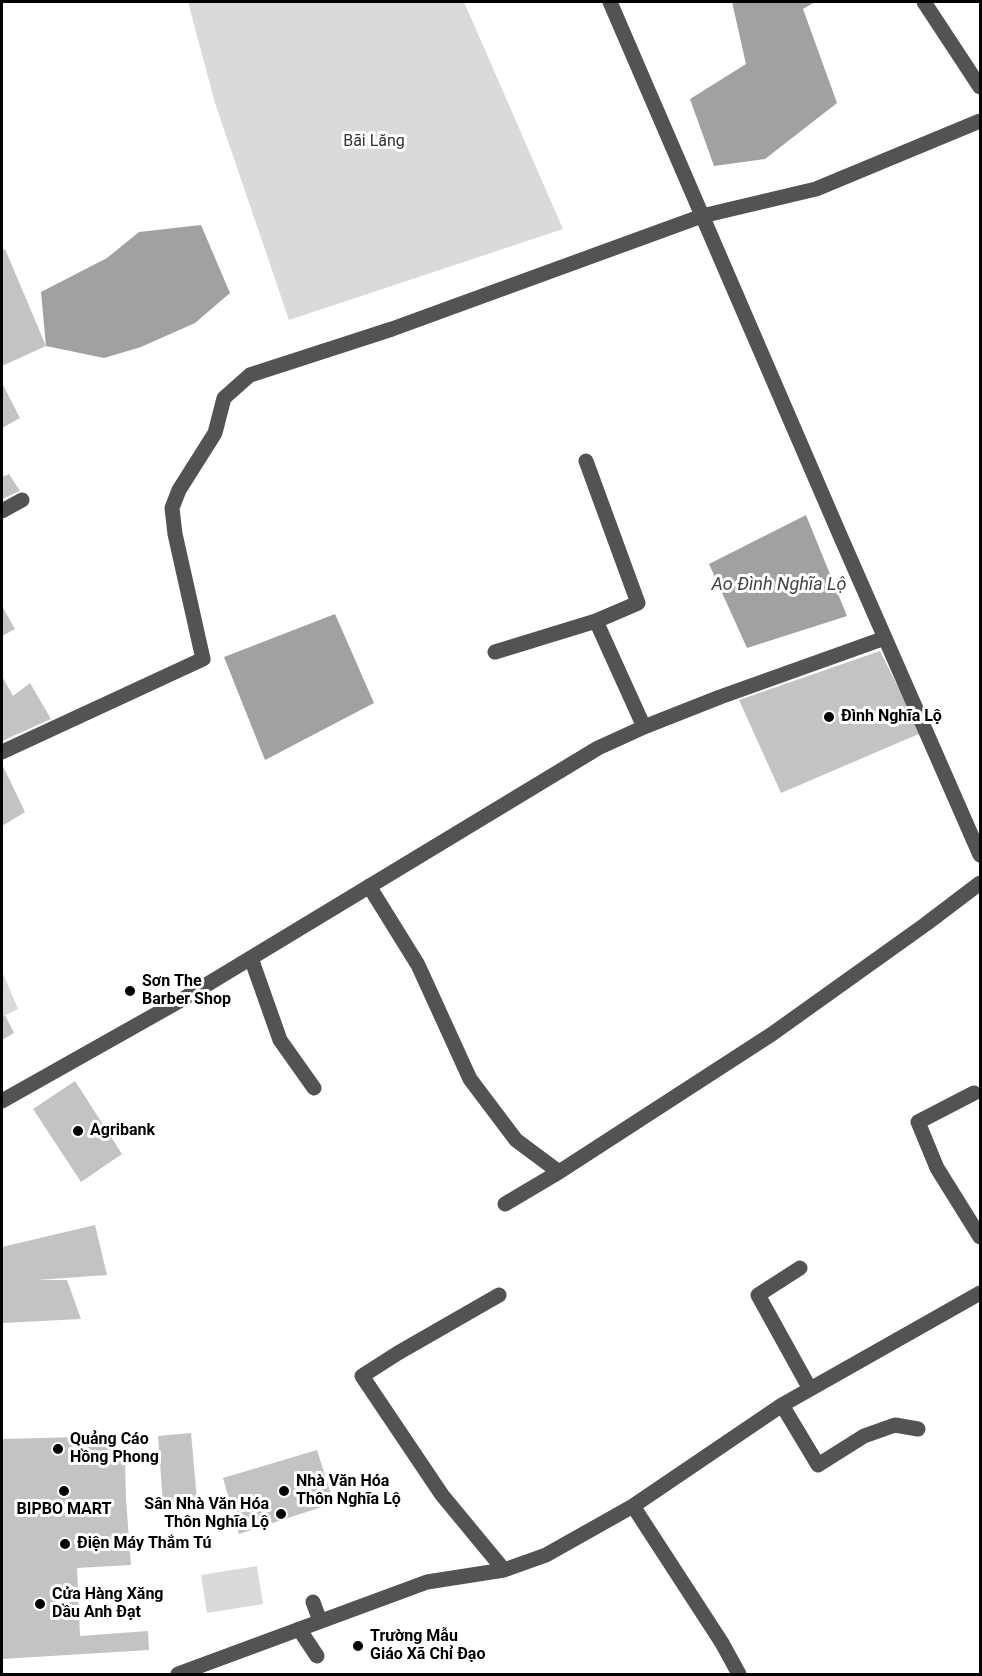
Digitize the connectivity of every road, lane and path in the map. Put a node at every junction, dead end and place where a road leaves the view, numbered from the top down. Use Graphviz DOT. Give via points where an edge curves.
graph roads {
  1 [pos="610,2"];
  2 [pos="924,2"];
  3 [pos="981,87"];
  4 [pos="981,121"];
  5 [pos="702,216"];
  6 [pos="586,461"];
  7 [pos="22,500"];
  8 [pos="2,511"];
  9 [pos="596,621"];
  10 [pos="885,638"];
  11 [pos="495,652"];
  12 [pos="644,727"];
  13 [pos="2,752"];
  14 [pos="981,855"];
  15 [pos="981,883"];
  16 [pos="369,886"];
  17 [pos="251,958"];
  18 [pos="314,1088"];
  19 [pos="974,1093"];
  20 [pos="2,1101"];
  21 [pos="559,1172"];
  22 [pos="505,1204"];
  23 [pos="981,1237"];
  24 [pos="800,1268"];
  25 [pos="981,1293"];
  26 [pos="499,1295"];
  27 [pos="810,1389"];
  28 [pos="782,1405"];
  29 [pos="918,1429"];
  30 [pos="633,1506"];
  31 [pos="504,1570"];
  32 [pos="313,1602"];
  33 [pos="320,1621"];
  34 [pos="299,1629"];
  35 [pos="317,1656"];
  36 [pos="178,1674"];
  37 [pos="739,1674"];
  1 -- 5 [label="street"];
  2 -- 3 [label="street"];
  4 -- 5 [label="street" via="816,189"];
  5 -- 10 [label="street"];
  5 -- 13 [label="street" via="392,329 250,375 224,398 215,433 172,508 203,659"];
  6 -- 9 [label="street" via="638,603"];
  7 -- 8 [label="street"];
  9 -- 11 [label="street"];
  9 -- 12 [label="street"];
  10 -- 12 [label="street"];
  10 -- 14 [label="street"];
  12 -- 16 [label="street" via="598,748"];
  15 -- 21 [label="street" via="772,1034"];
  16 -- 17 [label="street"];
  16 -- 21 [label="street" via="418,965 470,1079 516,1140"];
  17 -- 18 [label="street" via="280,1040"];
  17 -- 20 [label="street"];
  19 -- 23 [label="street" via="918,1122 937,1168"];
  21 -- 22 [label="street"];
  24 -- 27 [label="street" via="758,1295"];
  25 -- 27 [label="street"];
  26 -- 31 [label="street" via="362,1376 442,1495"];
  27 -- 28 [label="street"];
  28 -- 29 [label="street" via="818,1465 864,1436 895,1425"];
  28 -- 30 [label="street"];
  30 -- 31 [label="street" via="546,1555"];
  30 -- 37 [label="street"];
  31 -- 33 [label="street" via="427,1582"];
  32 -- 33 [label="street"];
  33 -- 34 [label="street"];
  34 -- 35 [label="street"];
  34 -- 36 [label="street"];
}
